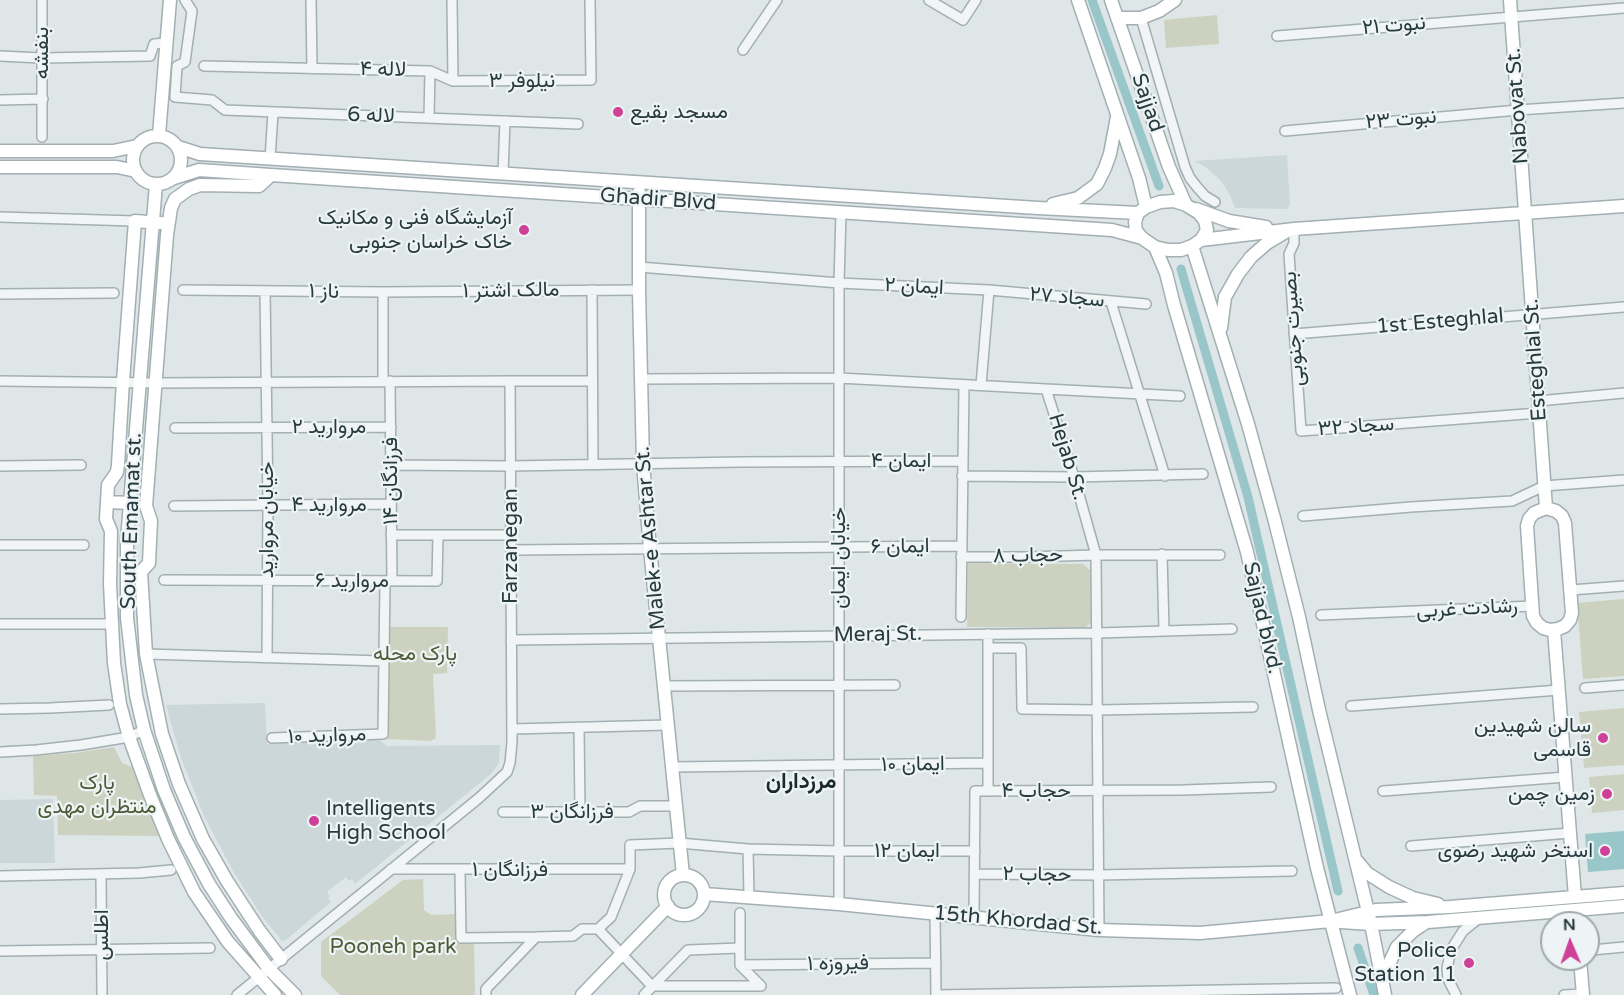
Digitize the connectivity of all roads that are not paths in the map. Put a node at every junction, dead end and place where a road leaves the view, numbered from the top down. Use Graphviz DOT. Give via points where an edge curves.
graph roads {
  1 [pos="42,0"];
  2 [pos="170,0"];
  3 [pos="185,0"];
  4 [pos="311,0"];
  5 [pos="452,0"];
  6 [pos="590,0"];
  7 [pos="777,0"];
  8 [pos="929,0"];
  9 [pos="976,0"];
  10 [pos="1078,0"];
  11 [pos="1111,0"];
  12 [pos="1175,0"];
  13 [pos="1510,0"];
  14 [pos="1624,8"];
  15 [pos="1511,17"];
  16 [pos="1117,18"];
  17 [pos="1141,18"];
  18 [pos="1277,36"];
  19 [pos="166,44"];
  20 [pos="743,50"];
  21 [pos="0,56"];
  22 [pos="42,58"];
  23 [pos="204,66"];
  24 [pos="312,69"];
  25 [pos="430,71"];
  26 [pos="453,81"];
  27 [pos="43,99"];
  28 [pos="0,100"];
  29 [pos="1624,103"];
  30 [pos="1518,110"];
  31 [pos="273,112"];
  32 [pos="1117,115"];
  33 [pos="429,118"];
  34 [pos="505,121"];
  35 [pos="578,124"];
  36 [pos="1285,130"];
  37 [pos="159,135"];
  38 [pos="42,137"];
  39 [pos="137,146"];
  40 [pos="178,147"];
  41 [pos="0,151"];
  42 [pos="270,159"];
  43 [pos="0,167"];
  44 [pos="136,171"];
  45 [pos="503,173"];
  46 [pos="271,175"];
  47 [pos="174,178"];
  48 [pos="640,182"];
  49 [pos="156,184"];
  50 [pos="639,199"];
  51 [pos="1215,202"];
  52 [pos="1624,206"];
  53 [pos="1190,207"];
  54 [pos="1038,208"];
  55 [pos="1142,210"];
  56 [pos="841,213"];
  57 [pos="1526,213"];
  58 [pos="0,217"];
  59 [pos="135,221"];
  60 [pos="153,222"];
  61 [pos="168,223"];
  62 [pos="1292,229"];
  63 [pos="1142,238"];
  64 [pos="1196,243"];
  65 [pos="1155,247"];
  66 [pos="639,267"];
  67 [pos="839,283"];
  68 [pos="183,290"];
  69 [pos="592,290"];
  70 [pos="639,290"];
  71 [pos="988,290"];
  72 [pos="265,291"];
  73 [pos="383,292"];
  74 [pos="114,293"];
  75 [pos="0,294"];
  76 [pos="1111,302"];
  77 [pos="1146,304"];
  78 [pos="1624,307"];
  79 [pos="1533,314"];
  80 [pos="1220,332"];
  81 [pos="1293,334"];
  82 [pos="839,378"];
  83 [pos="640,379"];
  84 [pos="0,381"];
  85 [pos="123,381"];
  86 [pos="387,381"];
  87 [pos="510,381"];
  88 [pos="592,381"];
  89 [pos="139,382"];
  90 [pos="267,382"];
  91 [pos="156,383"];
  92 [pos="964,385"];
  93 [pos="981,386"];
  94 [pos="1046,389"];
  95 [pos="1624,393"];
  96 [pos="1140,394"];
  97 [pos="1180,396"];
  98 [pos="1539,407"];
  99 [pos="391,427"];
  100 [pos="176,428"];
  101 [pos="267,428"];
  102 [pos="1301,431"];
  103 [pos="839,461"];
  104 [pos="962,461"];
  105 [pos="593,464"];
  106 [pos="643,464"];
  107 [pos="81,465"];
  108 [pos="391,465"];
  109 [pos="0,466"];
  110 [pos="510,466"];
  111 [pos="1203,474"];
  112 [pos="962,476"];
  113 [pos="1165,476"];
  114 [pos="1074,477"];
  115 [pos="1624,480"];
  116 [pos="1544,486"];
  117 [pos="107,502"];
  118 [pos="131,503"];
  119 [pos="391,504"];
  120 [pos="268,505"];
  121 [pos="174,506"];
  122 [pos="1546,508"];
  123 [pos="1303,516"];
  124 [pos="391,535"];
  125 [pos="438,535"];
  126 [pos="511,535"];
  127 [pos="128,540"];
  128 [pos="149,540"];
  129 [pos="0,545"];
  130 [pos="84,545"];
  131 [pos="961,546"];
  132 [pos="839,548"];
  133 [pos="650,549"];
  134 [pos="511,550"];
  135 [pos="1096,555"];
  136 [pos="1162,555"];
  137 [pos="1220,555"];
  138 [pos="961,557"];
  139 [pos="164,580"];
  140 [pos="268,581"];
  141 [pos="388,581"];
  142 [pos="1624,586"];
  143 [pos="1570,590"];
  144 [pos="1533,606"];
  145 [pos="1321,615"];
  146 [pos="961,617"];
  147 [pos="0,624"];
  148 [pos="112,624"];
  149 [pos="1232,629"];
  150 [pos="1164,630"];
  151 [pos="1554,630"];
  152 [pos="1098,633"];
  153 [pos="988,634"];
  154 [pos="839,636"];
  155 [pos="659,638"];
  156 [pos="511,640"];
  157 [pos="988,648"];
  158 [pos="146,654"];
  159 [pos="267,658"];
  160 [pos="383,661"];
  161 [pos="839,685"];
  162 [pos="895,685"];
  163 [pos="1624,685"];
  164 [pos="664,686"];
  165 [pos="1585,688"];
  166 [pos="1559,690"];
  167 [pos="109,705"];
  168 [pos="1351,706"];
  169 [pos="1253,707"];
  170 [pos="0,709"];
  171 [pos="1098,710"];
  172 [pos="157,714"];
  173 [pos="140,715"];
  174 [pos="668,726"];
  175 [pos="579,727"];
  176 [pos="512,729"];
  177 [pos="144,730"];
  178 [pos="383,734"];
  179 [pos="129,737"];
  180 [pos="272,738"];
  181 [pos="0,752"];
  182 [pos="988,763"];
  183 [pos="839,766"];
  184 [pos="672,767"];
  185 [pos="1566,777"];
  186 [pos="1271,787"];
  187 [pos="1097,790"];
  188 [pos="988,791"];
  189 [pos="1383,791"];
  190 [pos="676,806"];
  191 [pos="503,812"];
  192 [pos="580,812"];
  193 [pos="1570,833"];
  194 [pos="679,843"];
  195 [pos="1411,846"];
  196 [pos="748,849"];
  197 [pos="839,851"];
  198 [pos="975,851"];
  199 [pos="1354,857"];
  200 [pos="391,869"];
  201 [pos="630,869"];
  202 [pos="171,870"];
  203 [pos="460,870"];
  204 [pos="1292,871"];
  205 [pos="101,874"];
  206 [pos="975,874"];
  207 [pos="683,875"];
  208 [pos="1099,875"];
  209 [pos="0,876"];
  210 [pos="1624,893"];
  211 [pos="704,894"];
  212 [pos="749,896"];
  213 [pos="1576,903"];
  214 [pos="839,904"];
  215 [pos="668,906"];
  216 [pos="1624,906"];
  217 [pos="1450,908"];
  218 [pos="1576,911"];
  219 [pos="1367,912"];
  220 [pos="740,913"];
  221 [pos="935,914"];
  222 [pos="974,917"];
  223 [pos="1480,917"];
  224 [pos="1331,921"];
  225 [pos="1428,922"];
  226 [pos="1371,924"];
  227 [pos="598,929"];
  228 [pos="1099,930"];
  229 [pos="536,937"];
  230 [pos="1624,947"];
  231 [pos="210,948"];
  232 [pos="740,948"];
  233 [pos="1600,949"];
  234 [pos="102,950"];
  235 [pos="0,951"];
  236 [pos="621,955"];
  237 [pos="281,959"];
  238 [pos="936,963"];
  239 [pos="740,965"];
  240 [pos="269,969"];
  241 [pos="1581,971"];
  242 [pos="259,977"];
  243 [pos="1382,980"];
  244 [pos="652,986"];
  245 [pos="1336,988"];
  246 [pos="683,990"];
  247 [pos="761,991"];
  248 [pos="1305,992"];
  249 [pos="1016,994"];
  250 [pos="1102,994"];
  251 [pos="1583,994"];
  252 [pos="102,995"];
  253 [pos="237,995"];
  254 [pos="275,995"];
  255 [pos="295,995"];
  256 [pos="486,995"];
  257 [pos="582,995"];
  258 [pos="644,995"];
  259 [pos="936,995"];
  260 [pos="1350,995"];
  261 [pos="1385,995"];
  262 [pos="1456,995"];
  263 [pos="1564,995"];
  1 -- 22 [label="street, بنفشه"];
  2 -- 19 [label="main road"];
  3 -- 31 [label="street, لاله 6" via="192,11 185,62 177,66 175,97 212,100 225,110"];
  4 -- 24 [label="street"];
  5 -- 26 [label="street"];
  6 -- 26 [label="street, نیلوفر ۳" via="591,80"];
  7 -- 20 [label="street"];
  8 -- 9 [label="street" via="963,20"];
  10 -- 32 [label="main road, Sajjad"];
  11 -- 16 [label="main road, Sajjad"];
  12 -- 17 [label="main road"];
  13 -- 15 [label="main road, Nabovat St."];
  14 -- 15 [label="street, نبوت ۲۱"];
  15 -- 18 [label="street, نبوت ۲۱"];
  15 -- 30 [label="main road, Nabovat St."];
  16 -- 17 [label="main road"];
  16 -- 53 [label="main road, Sajjad" via="1169,167"];
  17 -- 51 [label="street" via="1185,167 1205,196"];
  19 -- 22 [label="street" via="154,44 150,56"];
  19 -- 37 [label="main road"];
  21 -- 22 [label="street"];
  22 -- 27 [label="street, بنفشه"];
  23 -- 24 [label="street, لاله ۴"];
  24 -- 25 [label="street, لاله ۴"];
  25 -- 26 [label="street, لاله ۴"];
  25 -- 33 [label="street"];
  27 -- 28 [label="street, بنفشه"];
  27 -- 38 [label="street"];
  29 -- 30 [label="street, نبوت ۲۳"];
  30 -- 36 [label="street, نبوت ۲۳"];
  30 -- 57 [label="main road, Nabovat St."];
  31 -- 33 [label="street, لاله 6"];
  31 -- 42 [label="street"];
  32 -- 54 [label="main road" via="1110,154 1097,184 1078,198"];
  32 -- 55 [label="main road, Sajjad" via="1139,178"];
  33 -- 34 [label="street, لاله 6"];
  34 -- 35 [label="street, لاله 6"];
  34 -- 45 [label="street"];
  37 -- 39 [label="main road" via="146,138"];
  37 -- 40 [label="main road" via="171,139"];
  39 -- 41 [label="main road" via="113,151"];
  39 -- 44 [label="main road" via="133,158"];
  40 -- 42 [label="main road, Ghadir Blvd" via="200,154"];
  40 -- 47 [label="main road" via="182,161"];
  42 -- 45 [label="main road, Ghadir Blvd"];
  43 -- 44 [label="main road" via="117,167"];
  44 -- 49 [label="main road" via="144,180"];
  45 -- 48 [label="main road, Ghadir Blvd"];
  46 -- 47 [label="main road, Ghadir Blvd" via="199,170"];
  46 -- 50 [label="main road, Ghadir Blvd"];
  46 -- 61 [label="main road" via="259,186 207,184 189,189 175,200"];
  47 -- 49 [label="main road"];
  48 -- 50 [label="main road, Malek-e Ashtar St."];
  48 -- 54 [label="main road, Ghadir Blvd"];
  49 -- 60 [label="main road, South Emamat st."];
  50 -- 56 [label="main road, Ghadir Blvd"];
  50 -- 66 [label="main road, Malek-e Ashtar St."];
  52 -- 57 [label="main road"];
  53 -- 55 [label="main road" via="1174,201 1153,203"];
  53 -- 62 [label="main road" via="1229,221"];
  53 -- 64 [label="main road" via="1205,221 1207,230"];
  54 -- 55 [label="main road, Ghadir Blvd"];
  55 -- 63 [label="main road" via="1135,222"];
  56 -- 63 [label="main road, Ghadir Blvd" via="1112,230"];
  56 -- 67 [label="street, خیابان ایمان"];
  57 -- 62 [label="main road"];
  57 -- 79 [label="main road, Esteghlal St."];
  58 -- 59 [label="street"];
  59 -- 60 [label="main road"];
  59 -- 85 [label="main road"];
  60 -- 61 [label="main road"];
  60 -- 89 [label="main road, South Emamat st."];
  61 -- 91 [label="main road"];
  62 -- 64 [label="main road"];
  62 -- 80 [label="main road" via="1267,243 1238,274 1225,297"];
  62 -- 81 [label="street, بصیرت جنوبی" via="1294,243 1288,254"];
  63 -- 65 [label="main road"];
  64 -- 65 [label="main road" via="1181,250"];
  64 -- 80 [label="main road, Sajjad blvd."];
  65 -- 224 [label="main road, Sajjad blvd." via="1166,273 1247,552"];
  66 -- 67 [label="street, ایمان ۲"];
  66 -- 70 [label="main road, Malek-e Ashtar St."];
  67 -- 71 [label="street, ایمان ۲"];
  67 -- 82 [label="street, خیابان ایمان"];
  68 -- 72 [label="street, ناز ۱"];
  69 -- 70 [label="street, مالک اشتر ۱"];
  69 -- 73 [label="street, مالک اشتر ۱"];
  69 -- 88 [label="street"];
  70 -- 83 [label="main road, Malek-e Ashtar St."];
  71 -- 76 [label="street, سجاد ۲۷"];
  71 -- 93 [label="street"];
  72 -- 73 [label="street, ناز ۱"];
  72 -- 90 [label="street, خیابان مروارید"];
  73 -- 86 [label="street, فرزانگان ۱۴"];
  74 -- 75 [label="street"];
  76 -- 77 [label="street, سجاد ۲۷"];
  76 -- 96 [label="street"];
  78 -- 79 [label="street, 1st Esteghlal"];
  79 -- 81 [label="street, 1st Esteghlal"];
  79 -- 98 [label="main road, Esteghlal St."];
  80 -- 199 [label="main road, Sajjad blvd." via="1277,529"];
  81 -- 102 [label="street, بصیرت جنوبی"];
  82 -- 83 [label="street, Hejab St."];
  82 -- 92 [label="street, Hejab St."];
  82 -- 103 [label="street, خیابان ایمان"];
  83 -- 106 [label="main road, Malek-e Ashtar St."];
  84 -- 85 [label="street"];
  85 -- 89 [label="street"];
  85 -- 117 [label="main road" via="117,472 108,485"];
  86 -- 87 [label="street"];
  86 -- 90 [label="street"];
  86 -- 99 [label="street, فرزانگان ۱۴"];
  87 -- 88 [label="street"];
  87 -- 110 [label="street, Farzanegan"];
  88 -- 105 [label="street"];
  89 -- 91 [label="street"];
  89 -- 118 [label="main road, South Emamat st."];
  90 -- 91 [label="street"];
  90 -- 101 [label="street, خیابان مروارید"];
  91 -- 128 [label="main road" via="146,506 151,521"];
  92 -- 93 [label="street, Hejab St."];
  92 -- 104 [label="street"];
  93 -- 94 [label="street, Hejab St."];
  94 -- 96 [label="street"];
  94 -- 114 [label="street, Hejab St."];
  95 -- 98 [label="street, سجاد ۳۲"];
  96 -- 97 [label="street"];
  96 -- 113 [label="street"];
  98 -- 102 [label="street, سجاد ۳۲" via="1412,423"];
  98 -- 116 [label="main road, Esteghlal St."];
  99 -- 101 [label="street, مروارید ۲"];
  99 -- 108 [label="street, فرزانگان ۱۴"];
  100 -- 101 [label="street, مروارید ۲"];
  101 -- 120 [label="street, خیابان مروارید"];
  103 -- 104 [label="street, ایمان ۴"];
  103 -- 106 [label="street, ایمان ۴"];
  103 -- 132 [label="street, خیابان ایمان"];
  104 -- 112 [label="street"];
  105 -- 106 [label="street, ایمان ۴"];
  105 -- 110 [label="street, ایمان ۴"];
  106 -- 133 [label="main road, Malek-e Ashtar St."];
  107 -- 109 [label="street"];
  108 -- 110 [label="street, ایمان ۴"];
  108 -- 119 [label="street, فرزانگان ۱۴"];
  110 -- 126 [label="street, Farzanegan"];
  111 -- 113 [label="street"];
  112 -- 114 [label="street"];
  112 -- 131 [label="street"];
  113 -- 114 [label="street"];
  114 -- 135 [label="street, Hejab St."];
  115 -- 116 [label="street"];
  116 -- 122 [label="main road, Esteghlal St."];
  116 -- 123 [label="street" via="1512,501"];
  117 -- 118 [label="main road"];
  117 -- 148 [label="main road"];
  118 -- 127 [label="main road, South Emamat st."];
  119 -- 120 [label="street, مروارید ۴"];
  119 -- 124 [label="street, فرزانگان ۱۴"];
  120 -- 121 [label="street, مروارید ۴"];
  120 -- 140 [label="street, خیابان مروارید"];
  122 -- 143 [label="main road" via="1556,511 1565,523"];
  122 -- 144 [label="main road" via="1534,513 1527,526"];
  124 -- 125 [label="street"];
  124 -- 141 [label="street, فرزانگان ۱۴"];
  125 -- 126 [label="street"];
  125 -- 141 [label="street, مروارید ۶" via="437,581"];
  126 -- 134 [label="street, Farzanegan"];
  127 -- 128 [label="main road"];
  127 -- 173 [label="main road, South Emamat st." via="128,618"];
  128 -- 158 [label="main road" via="149,563 141,572"];
  129 -- 130 [label="street"];
  131 -- 132 [label="street, ایمان ۶"];
  131 -- 138 [label="street"];
  132 -- 133 [label="street, ایمان ۶"];
  132 -- 154 [label="street, خیابان ایمان"];
  133 -- 134 [label="street, ایمان ۶"];
  133 -- 155 [label="main road, Malek-e Ashtar St."];
  134 -- 156 [label="street, Farzanegan"];
  135 -- 136 [label="street, حجاب ۸"];
  135 -- 138 [label="street, حجاب ۸"];
  135 -- 152 [label="street, Hejab St."];
  136 -- 137 [label="street, حجاب ۸"];
  136 -- 150 [label="street"];
  138 -- 146 [label="street"];
  139 -- 140 [label="street, مروارید ۶"];
  140 -- 141 [label="street, مروارید ۶"];
  140 -- 159 [label="street, خیابان مروارید"];
  141 -- 160 [label="street, فرزانگان ۱۴"];
  142 -- 143 [label="street"];
  143 -- 151 [label="main road" via="1570,620"];
  144 -- 145 [label="street, رشادت غربی"];
  144 -- 151 [label="main road" via="1537,623"];
  147 -- 148 [label="street"];
  148 -- 179 [label="main road" via="120,704"];
  149 -- 150 [label="street, Meraj St."];
  150 -- 152 [label="street, Meraj St."];
  151 -- 166 [label="main road"];
  152 -- 153 [label="street, Meraj St."];
  152 -- 171 [label="street, Hejab St."];
  153 -- 154 [label="street, Meraj St."];
  153 -- 157 [label="street"];
  154 -- 155 [label="street, Meraj St."];
  154 -- 161 [label="street, خیابان ایمان"];
  155 -- 156 [label="street, Meraj St."];
  155 -- 164 [label="main road, Malek-e Ashtar St."];
  156 -- 176 [label="street, Farzanegan"];
  157 -- 171 [label="street" via="1021,648 1022,710"];
  157 -- 182 [label="street"];
  158 -- 159 [label="street"];
  158 -- 172 [label="main road"];
  159 -- 160 [label="street"];
  160 -- 178 [label="street, فرزانگان ۱۴"];
  161 -- 162 [label="street"];
  161 -- 164 [label="street"];
  161 -- 183 [label="street, خیابان ایمان"];
  163 -- 165 [label="street"];
  164 -- 174 [label="main road, Malek-e Ashtar St."];
  166 -- 168 [label="street"];
  166 -- 185 [label="main road"];
  167 -- 170 [label="street"];
  169 -- 171 [label="street"];
  171 -- 187 [label="street, Hejab St."];
  172 -- 173 [label="main road"];
  172 -- 237 [label="main road" via="179,784 203,839"];
  173 -- 177 [label="main road, South Emamat st."];
  174 -- 175 [label="street"];
  174 -- 184 [label="main road, Malek-e Ashtar St."];
  175 -- 176 [label="street"];
  175 -- 192 [label="street"];
  176 -- 200 [label="street, Farzanegan" via="507,772"];
  177 -- 179 [label="street"];
  177 -- 240 [label="main road, South Emamat st." via="184,837 209,884"];
  178 -- 180 [label="street, مروارید ۱۰"];
  179 -- 181 [label="street"];
  179 -- 242 [label="main road" via="168,838 194,892 228,942"];
  182 -- 183 [label="street, ایمان ۱۰"];
  182 -- 188 [label="street"];
  183 -- 184 [label="street, ایمان ۱۰"];
  183 -- 197 [label="street, خیابان ایمان"];
  184 -- 190 [label="main road, Malek-e Ashtar St."];
  185 -- 189 [label="street"];
  185 -- 193 [label="main road"];
  186 -- 187 [label="street, حجاب ۴"];
  187 -- 188 [label="street, حجاب ۴"];
  187 -- 208 [label="street, Hejab St."];
  188 -- 198 [label="street, حجاب ۴" via="975,791"];
  190 -- 192 [label="street, فرزانگان ۳" via="640,806 629,812"];
  190 -- 194 [label="main road, Malek-e Ashtar St."];
  191 -- 192 [label="street, فرزانگان ۳"];
  193 -- 195 [label="street"];
  193 -- 213 [label="main road"];
  194 -- 196 [label="street, ایمان ۱۲"];
  194 -- 201 [label="street, ایمان ۱۲" via="630,845"];
  194 -- 207 [label="main road, Malek-e Ashtar St."];
  196 -- 197 [label="street, ایمان ۱۲"];
  196 -- 212 [label="street"];
  197 -- 198 [label="street, ایمان ۱۲"];
  197 -- 214 [label="street, خیابان ایمان"];
  198 -- 206 [label="street"];
  199 -- 217 [label="main road" via="1366,873 1389,888"];
  199 -- 219 [label="main road, Sajjad blvd."];
  200 -- 203 [label="street, فرزانگان ۱"];
  200 -- 237 [label="street, Farzanegan"];
  201 -- 203 [label="street, فرزانگان ۱"];
  201 -- 227 [label="street" via="611,917"];
  202 -- 205 [label="street"];
  203 -- 229 [label="street" via="461,938"];
  204 -- 208 [label="street, حجاب ۲"];
  205 -- 209 [label="street"];
  205 -- 234 [label="street, اطلس"];
  206 -- 208 [label="street, حجاب ۲"];
  206 -- 222 [label="street"];
  207 -- 211 [label="main road" via="699,881"];
  207 -- 215 [label="main road" via="667,885 664,896"];
  208 -- 228 [label="street, Hejab St."];
  210 -- 213 [label="main road"];
  211 -- 212 [label="main road, 15th Khordad St."];
  211 -- 215 [label="main road" via="701,906 691,913 678,914"];
  212 -- 214 [label="main road, 15th Khordad St."];
  213 -- 216 [label="main road"];
  213 -- 217 [label="main road"];
  213 -- 218 [label="main road"];
  213 -- 223 [label="main road"];
  214 -- 221 [label="main road, 15th Khordad St."];
  215 -- 236 [label="main road"];
  217 -- 219 [label="main road"];
  219 -- 224 [label="main road"];
  219 -- 226 [label="main road, Sajjad blvd."];
  220 -- 232 [label="street"];
  221 -- 222 [label="main road, 15th Khordad St."];
  221 -- 238 [label="street"];
  222 -- 228 [label="main road, 15th Khordad St."];
  223 -- 225 [label="main road"];
  223 -- 262 [label="street" via="1463,931 1451,950 1448,979"];
  224 -- 226 [label="main road"];
  224 -- 228 [label="main road, 15th Khordad St." via="1200,933"];
  224 -- 260 [label="main road, Sajjad blvd."];
  225 -- 226 [label="main road"];
  225 -- 243 [label="main road" via="1404,939"];
  226 -- 243 [label="main road, Sajjad blvd."];
  227 -- 229 [label="street" via="582,929 573,936"];
  227 -- 236 [label="street"];
  229 -- 256 [label="street" via="486,989"];
  230 -- 233 [label="street"];
  231 -- 234 [label="street"];
  232 -- 239 [label="street"];
  232 -- 244 [label="street" via="688,950"];
  234 -- 235 [label="street"];
  234 -- 252 [label="street, اطلس"];
  236 -- 244 [label="street"];
  236 -- 257 [label="main road"];
  237 -- 240 [label="street, Farzanegan"];
  238 -- 239 [label="street, فیروزه ۱"];
  238 -- 259 [label="street"];
  239 -- 247 [label="street"];
  240 -- 242 [label="street, Farzanegan"];
  240 -- 255 [label="main road, South Emamat st."];
  241 -- 251 [label="main road"];
  242 -- 253 [label="street, Farzanegan"];
  242 -- 254 [label="main road"];
  243 -- 261 [label="main road, Sajjad blvd."];
  244 -- 246 [label="street"];
  244 -- 258 [label="street"];
  245 -- 248 [label="street"];
  246 -- 247 [label="street"];
  248 -- 250 [label="street"];
  249 -- 250 [label="street"];
  249 -- 259 [label="street"];
  251 -- 263 [label="street"];
}
